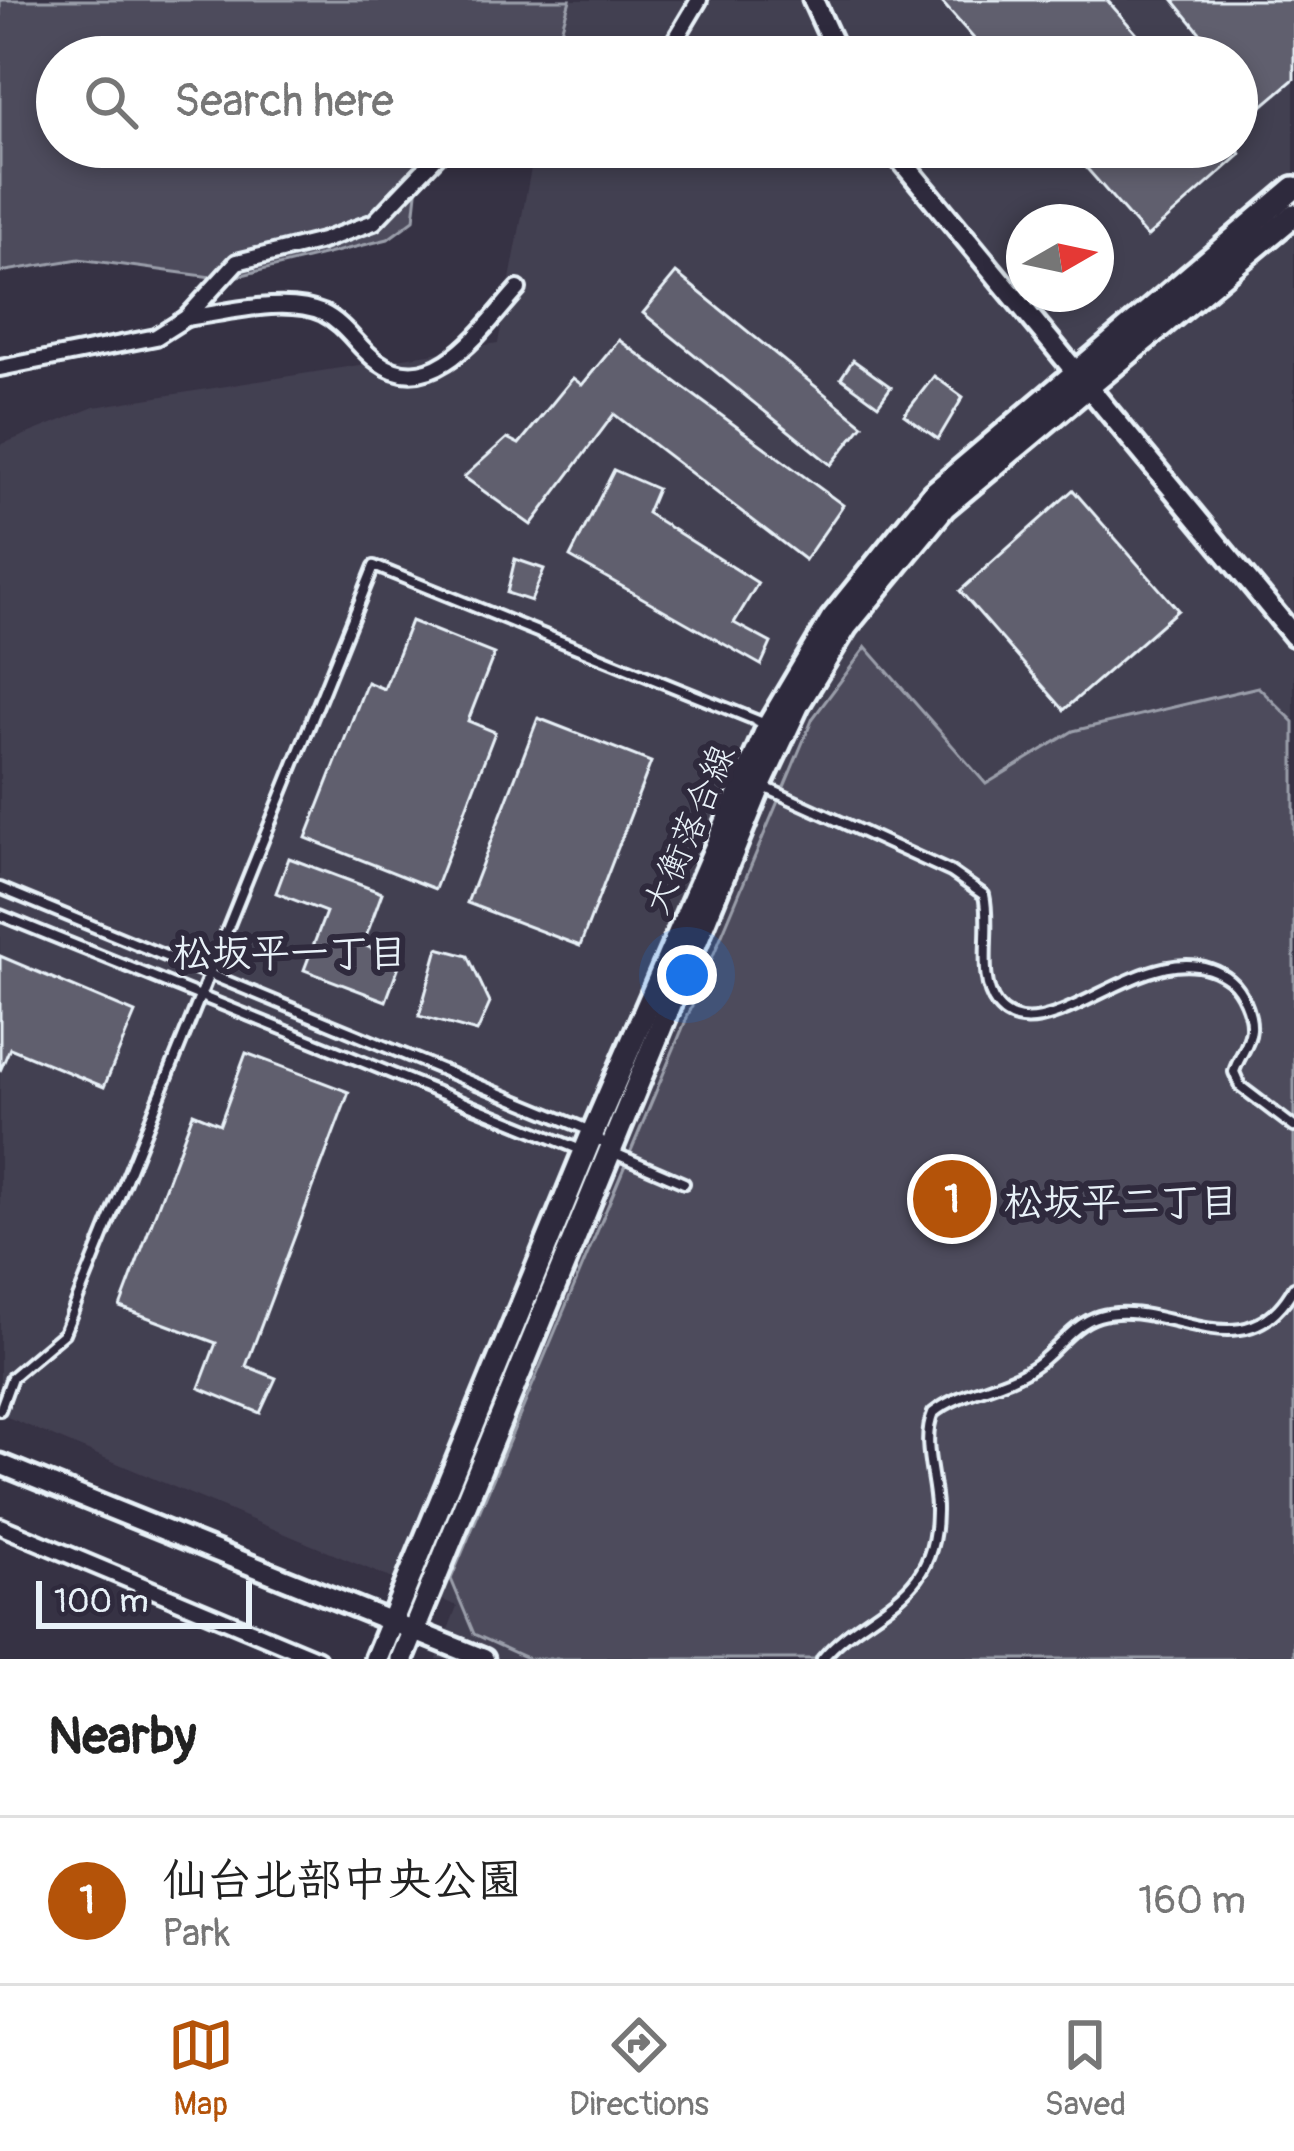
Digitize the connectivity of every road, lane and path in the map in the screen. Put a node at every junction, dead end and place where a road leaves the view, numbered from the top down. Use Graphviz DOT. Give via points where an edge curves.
graph roads {
  1 [pos="699,0"];
  2 [pos="813,0"];
  3 [pos="678,36"];
  4 [pos="829,36"];
  5 [pos="426,168"];
  6 [pos="907,168"];
  7 [pos="1294,188"];
  8 [pos="1294,215"];
  9 [pos="518,290"];
  10 [pos="185,318"];
  11 [pos="0,368"];
  12 [pos="1082,381"];
  13 [pos="1294,635"];
  14 [pos="769,725"];
  15 [pos="760,785"];
  16 [pos="0,888"];
  17 [pos="0,915"];
  18 [pos="206,974"];
  19 [pos="198,994"];
  20 [pos="1294,1127"];
  21 [pos="589,1142"];
  22 [pos="612,1152"];
  23 [pos="684,1183"];
  24 [pos="1294,1287"];
  25 [pos="0,1410"];
  26 [pos="0,1464"];
  27 [pos="0,1526"];
  28 [pos="392,1620"];
  29 [pos="415,1629"];
  30 [pos="319,1659"];
  31 [pos="376,1659"];
  32 [pos="402,1659"];
  33 [pos="484,1659"];
  34 [pos="822,1659"];
  1 -- 3 [label="street"];
  2 -- 4 [label="street"];
  5 -- 10 [label="street" via="374,222 237,262"];
  6 -- 12 [label="street"];
  7 -- 12 [label="main road, 大衡落合線"];
  8 -- 12 [label="main road, 大衡落合線"];
  9 -- 10 [label="street" via="445,365 421,372 379,364 322,312 276,307"];
  10 -- 11 [label="street" via="141,344"];
  12 -- 13 [label="street"];
  12 -- 14 [label="main road, 大衡落合線" via="933,494 832,619"];
  12 -- 15 [label="main road, 大衡落合線" via="893,565 810,684"];
  14 -- 18 [label="lane" via="374,566"];
  14 -- 21 [label="main road, 大衡落合線"];
  15 -- 20 [label="lane" via="951,872 984,896 991,995 1013,1016 1051,1017 1128,976 1164,967 1216,970 1236,984 1248,1010 1247,1045 1234,1072 1240,1086"];
  15 -- 22 [label="main road, 大衡落合線"];
  16 -- 18 [label="lane"];
  17 -- 19 [label="lane"];
  18 -- 19 [label="lane"];
  18 -- 21 [label="lane"];
  19 -- 21 [label="lane"];
  19 -- 25 [label="lane" via="64,1334 12,1377"];
  21 -- 22 [label="lane"];
  21 -- 22 [label="lane"];
  21 -- 28 [label="main road, 大衡落合線"];
  22 -- 23 [label="lane"];
  22 -- 29 [label="main road, 大衡落合線"];
  24 -- 34 [label="lane" via="1262,1322 1230,1330 1101,1315 1031,1369 932,1413 936,1512 923,1562 893,1606"];
  26 -- 28 [label="street"];
  27 -- 30 [label="street"];
  28 -- 29 [label="street"];
  28 -- 31 [label="main road, 大衡落合線"];
  29 -- 32 [label="main road, 大衡落合線"];
  29 -- 33 [label="street"];
}
